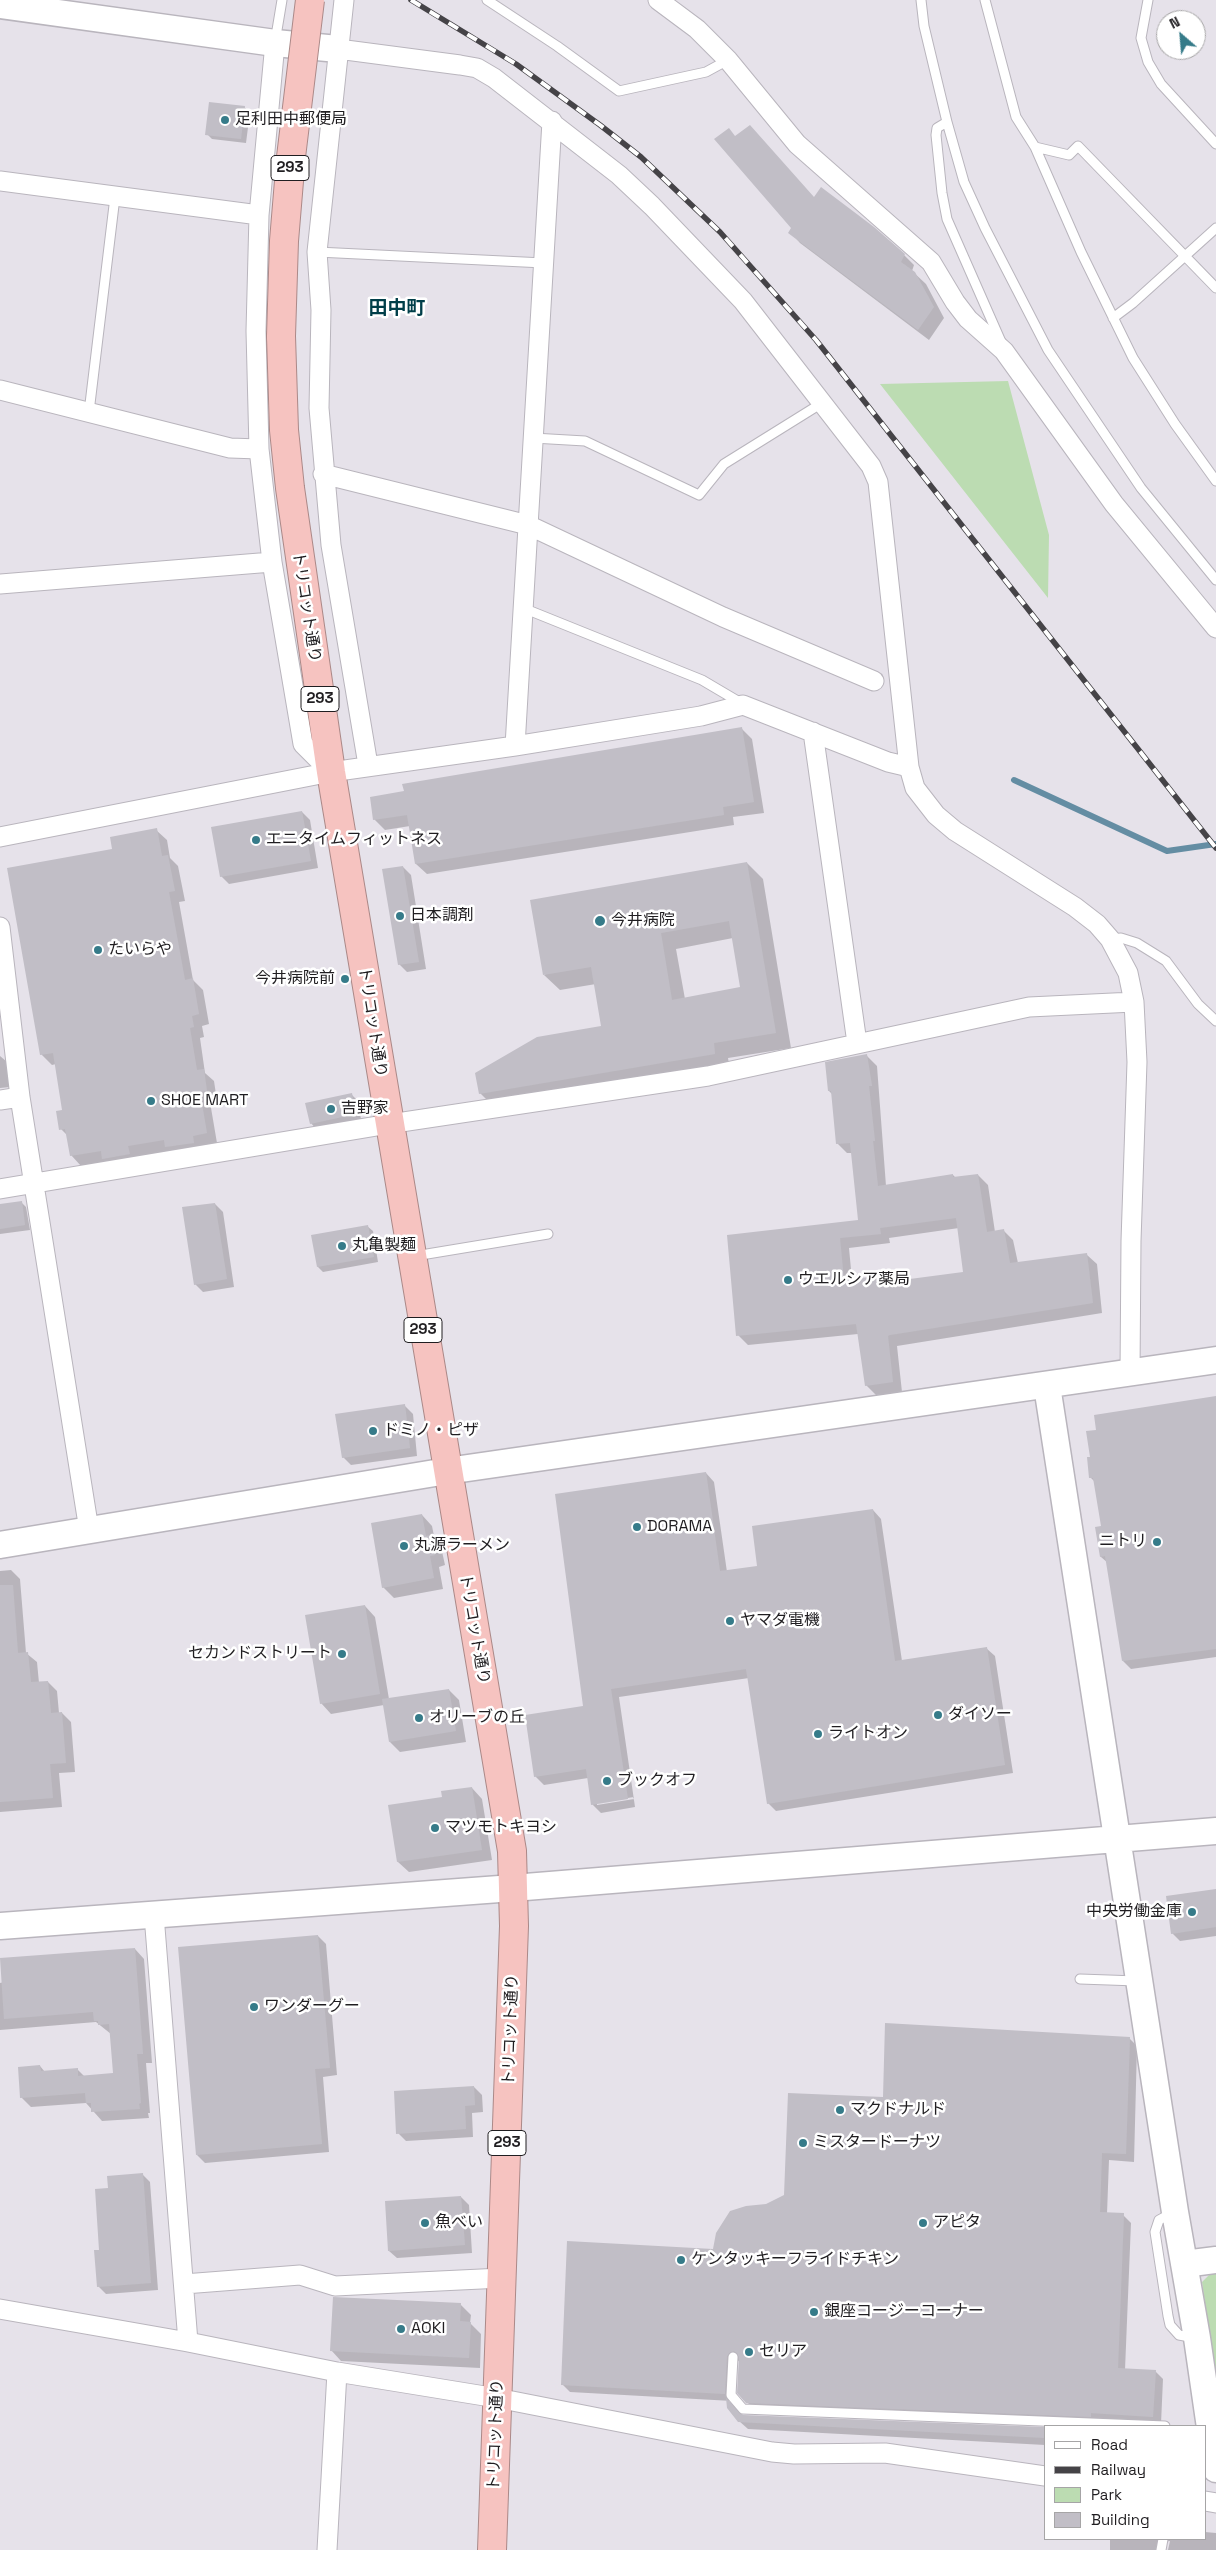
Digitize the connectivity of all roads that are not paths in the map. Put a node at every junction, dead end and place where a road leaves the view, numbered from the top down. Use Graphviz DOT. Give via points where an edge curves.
graph roads {
  1 [pos="282,0"];
  2 [pos="310,0"];
  3 [pos="344,0"];
  4 [pos="487,0"];
  5 [pos="658,0"];
  6 [pos="921,0"];
  7 [pos="985,0"];
  8 [pos="1148,0"];
  9 [pos="0,7"];
  10 [pos="275,43"];
  11 [pos="338,49"];
  12 [pos="728,60"];
  13 [pos="552,121"];
  14 [pos="947,122"];
  15 [pos="1216,144"];
  16 [pos="1035,147"];
  17 [pos="0,181"];
  18 [pos="115,197"];
  19 [pos="259,215"];
  20 [pos="1216,228"];
  21 [pos="317,252"];
  22 [pos="1186,256"];
  23 [pos="544,263"];
  24 [pos="1216,288"];
  25 [pos="1113,318"];
  26 [pos="1004,351"];
  27 [pos="0,390"];
  28 [pos="822,403"];
  29 [pos="89,412"];
  30 [pos="533,438"];
  31 [pos="259,449"];
  32 [pos="323,474"];
  33 [pos="1216,481"];
  34 [pos="528,525"];
  35 [pos="272,562"];
  36 [pos="1216,580"];
  37 [pos="0,584"];
  38 [pos="523,608"];
  39 [pos="1216,628"];
  40 [pos="874,681"];
  41 [pos="743,705"];
  42 [pos="813,732"];
  43 [pos="515,746"];
  44 [pos="368,765"];
  45 [pos="909,767"];
  46 [pos="331,772"];
  47 [pos="0,837"];
  48 [pos="0,927"];
  49 [pos="1110,938"];
  50 [pos="1134,1002"];
  51 [pos="1216,1021"];
  52 [pos="857,1043"];
  53 [pos="20,1097"];
  54 [pos="0,1100"];
  55 [pos="389,1124"];
  56 [pos="34,1184"];
  57 [pos="0,1189"];
  58 [pos="548,1234"];
  59 [pos="411,1257"];
  60 [pos="1216,1360"];
  61 [pos="1130,1373"];
  62 [pos="1047,1386"];
  63 [pos="447,1471"];
  64 [pos="89,1530"];
  65 [pos="0,1545"];
  66 [pos="1216,1830"];
  67 [pos="1117,1838"];
  68 [pos="513,1888"];
  69 [pos="154,1915"];
  70 [pos="0,1926"];
  71 [pos="1080,1979"];
  72 [pos="1139,1981"];
  73 [pos="1175,2212"];
  74 [pos="1216,2260"];
  75 [pos="1184,2264"];
  76 [pos="502,2278"];
  77 [pos="184,2284"];
  78 [pos="0,2309"];
  79 [pos="1197,2338"];
  80 [pos="188,2342"];
  81 [pos="733,2357"];
  82 [pos="337,2372"];
  83 [pos="497,2398"];
  84 [pos="1140,2425"];
  85 [pos="1207,2428"];
  86 [pos="1216,2469"];
  87 [pos="1044,2476"];
  88 [pos="327,2550"];
  89 [pos="492,2550"];
  1 -- 10 [label="lane"];
  2 -- 46 [label="highway, トリコット通り / 293, bridge" via="289,176 281,336 284,430 290,488"];
  3 -- 11 [label="street"];
  4 -- 12 [label="lane" via="619,91 706,72"];
  5 -- 12 [label="street" via="697,29"];
  6 -- 14 [label="lane"];
  7 -- 16 [label="lane" via="1016,117"];
  8 -- 15 [label="lane" via="1141,38 1148,62 1161,84"];
  9 -- 10 [label="street"];
  10 -- 11 [label="street"];
  10 -- 19 [label="street"];
  11 -- 13 [label="street" via="477,68"];
  11 -- 21 [label="street"];
  12 -- 26 [label="street" via="797,144 923,253 968,319"];
  13 -- 23 [label="street"];
  13 -- 28 [label="street" via="652,206 742,301"];
  14 -- 26 [label="lane" via="938,128 936,135 947,219 993,319"];
  14 -- 36 [label="lane" via="964,182 1048,350 1141,488"];
  16 -- 22 [label="lane" via="1069,155 1078,146"];
  16 -- 25 [label="lane"];
  17 -- 18 [label="street"];
  18 -- 19 [label="street"];
  18 -- 29 [label="lane"];
  19 -- 31 [label="street" via="256,331"];
  20 -- 22 [label="lane"];
  21 -- 23 [label="lane"];
  21 -- 32 [label="street"];
  22 -- 24 [label="lane"];
  22 -- 25 [label="lane"];
  23 -- 30 [label="street"];
  25 -- 33 [label="lane" via="1133,358"];
  26 -- 39 [label="street" via="1114,504"];
  27 -- 29 [label="street"];
  28 -- 30 [label="lane" via="724,464 699,495 585,441"];
  28 -- 45 [label="street" via="871,466 878,482"];
  29 -- 31 [label="street" via="230,448"];
  30 -- 34 [label="street"];
  31 -- 35 [label="street"];
  32 -- 34 [label="street"];
  32 -- 44 [label="street" via="331,544"];
  34 -- 38 [label="street"];
  34 -- 40 [label="street" via="723,617"];
  35 -- 37 [label="street"];
  35 -- 46 [label="street" via="302,744"];
  38 -- 41 [label="lane" via="702,680"];
  38 -- 43 [label="street"];
  41 -- 42 [label="street"];
  41 -- 43 [label="street" via="701,716"];
  42 -- 45 [label="street"];
  42 -- 52 [label="street"];
  43 -- 44 [label="street"];
  44 -- 46 [label="street"];
  45 -- 49 [label="street" via="915,788 936,815 955,831 1075,907"];
  46 -- 47 [label="street"];
  46 -- 55 [label="highway, トリコット通り / 293"];
  48 -- 53 [label="street"];
  49 -- 50 [label="street" via="1128,973"];
  49 -- 51 [label="lane" via="1137,943 1166,961 1198,1004"];
  50 -- 52 [label="street" via="1029,1007"];
  50 -- 61 [label="street" via="1137,1062 1130,1241"];
  52 -- 55 [label="street" via="708,1076"];
  53 -- 54 [label="street"];
  53 -- 56 [label="street"];
  55 -- 56 [label="street"];
  55 -- 59 [label="highway, トリコット通り / 293"];
  56 -- 57 [label="street"];
  56 -- 64 [label="street"];
  58 -- 59 [label="lane"];
  59 -- 63 [label="highway, トリコット通り / 293"];
  60 -- 61 [label="street"];
  61 -- 62 [label="street"];
  62 -- 63 [label="street"];
  62 -- 67 [label="street"];
  63 -- 64 [label="street"];
  63 -- 68 [label="highway, トリコット通り / 293" via="512,1851"];
  64 -- 65 [label="street"];
  66 -- 67 [label="street"];
  67 -- 68 [label="street"];
  67 -- 72 [label="street"];
  68 -- 69 [label="street"];
  68 -- 76 [label="highway, トリコット通り / 293"];
  69 -- 70 [label="street"];
  69 -- 77 [label="street"];
  71 -- 72 [label="lane"];
  72 -- 73 [label="street"];
  73 -- 75 [label="street"];
  73 -- 79 [label="lane" via="1162,2217 1156,2226 1168,2316 1170,2325 1179,2335"];
  74 -- 75 [label="street"];
  75 -- 79 [label="street"];
  76 -- 77 [label="street" via="335,2286 300,2275"];
  76 -- 83 [label="highway, トリコット通り / 293"];
  77 -- 80 [label="street"];
  78 -- 80 [label="street"];
  79 -- 85 [label="street"];
  80 -- 82 [label="street"];
  81 -- 84 [label="lane" via="731,2396 743,2409"];
  82 -- 83 [label="street"];
  82 -- 88 [label="street"];
  83 -- 87 [label="street" via="772,2452 885,2453"];
  83 -- 89 [label="highway, トリコット通り / 293"];
  85 -- 86 [label="street"];
}
